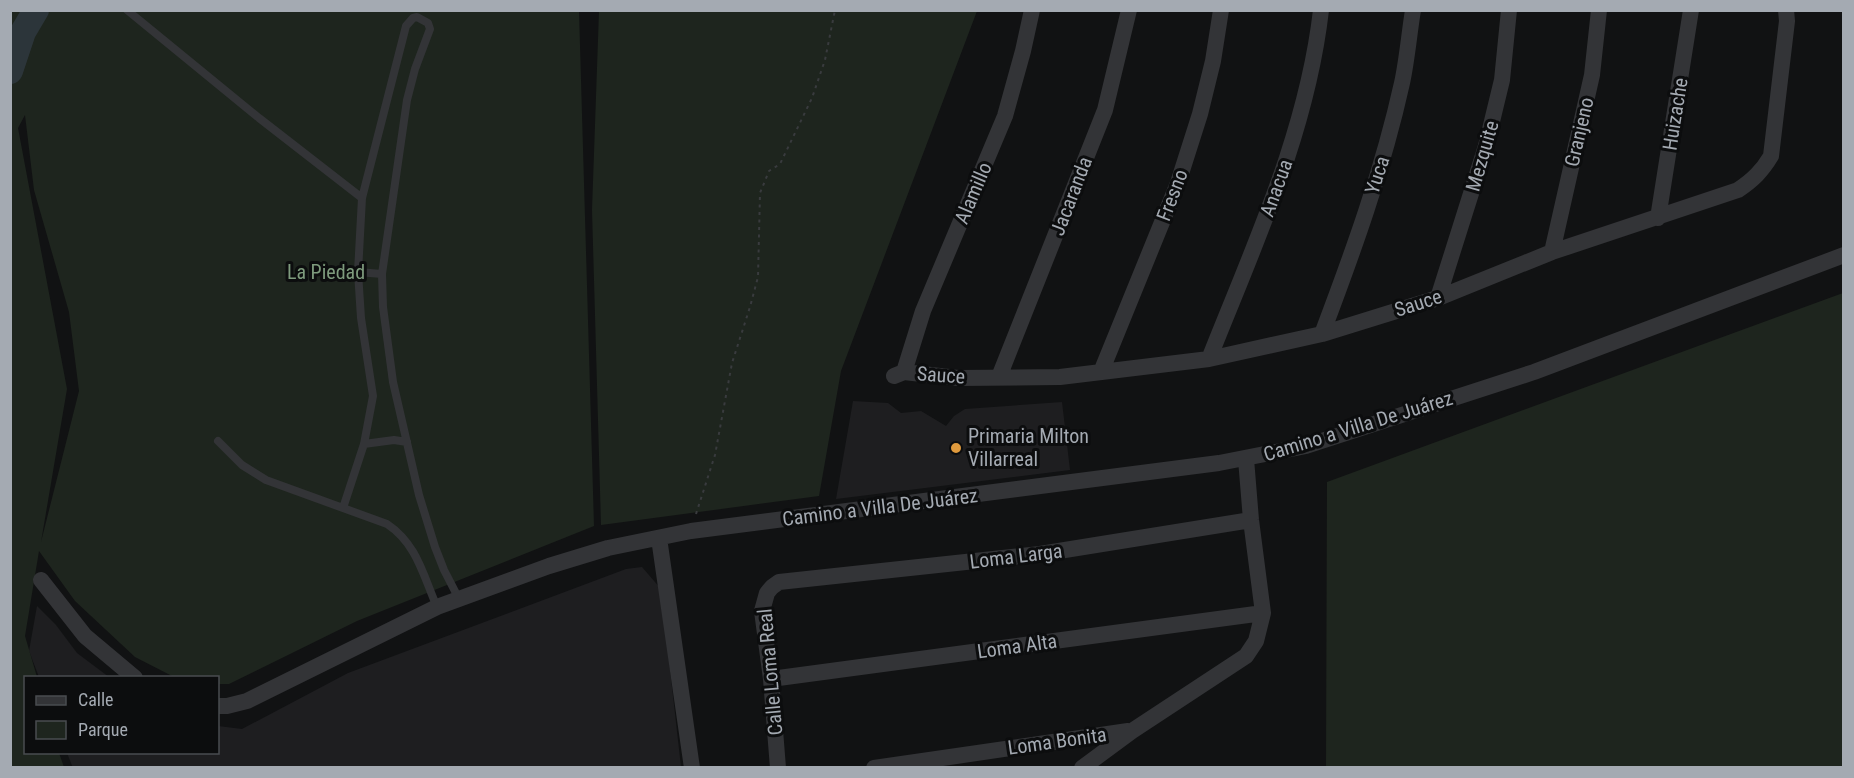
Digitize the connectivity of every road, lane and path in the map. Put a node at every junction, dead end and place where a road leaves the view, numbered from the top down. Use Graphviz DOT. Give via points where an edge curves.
graph roads {
  1 [pos="127,10"];
  2 [pos="835,10"];
  3 [pos="1032,10"];
  4 [pos="1129,10"];
  5 [pos="1221,10"];
  6 [pos="1321,10"];
  7 [pos="1413,10"];
  8 [pos="1509,10"];
  9 [pos="1599,10"];
  10 [pos="1692,10"];
  11 [pos="1786,10"];
  12 [pos="362,198"];
  13 [pos="1658,218"];
  14 [pos="1552,252"];
  15 [pos="1844,255"];
  16 [pos="358,272"];
  17 [pos="382,274"];
  18 [pos="1438,298"];
  19 [pos="1322,334"];
  20 [pos="1209,359"];
  21 [pos="1101,372"];
  22 [pos="899,374"];
  23 [pos="999,377"];
  24 [pos="218,441"];
  25 [pos="408,442"];
  26 [pos="364,444"];
  27 [pos="1246,459"];
  28 [pos="343,508"];
  29 [pos="1251,520"];
  30 [pos="691,531"];
  31 [pos="658,538"];
  32 [pos="41,580"];
  33 [pos="779,582"];
  34 [pos="459,599"];
  35 [pos="437,607"];
  36 [pos="1263,613"];
  37 [pos="133,676"];
  38 [pos="771,679"];
  39 [pos="219,706"];
  40 [pos="1132,731"];
  41 [pos="692,768"];
  42 [pos="778,768"];
  43 [pos="874,768"];
  44 [pos="1082,768"];
  1 -- 12 [label="lane"];
  2 -- 30 [label="path" via="812,98 780,164 769,171 760,193 758,276 732,363 715,455"];
  3 -- 22 [label="street, Alamillo" via="1005,116"];
  4 -- 23 [label="street, Jacaranda" via="1105,110"];
  5 -- 21 [label="street, Fresno" via="1203,104 1178,183"];
  6 -- 20 [label="street, Anacua" via="1303,106 1284,171"];
  7 -- 19 [label="street, Yuca" via="1403,81 1387,144"];
  8 -- 18 [label="street, Mezquite" via="1502,80 1486,146"];
  9 -- 14 [label="street, Granjeno" via="1592,75"];
  10 -- 13 [label="street, Huizache"];
  11 -- 13 [label="street, Sauce" via="1771,156 1763,169 1738,190"];
  12 -- 16 [label="lane"];
  12 -- 17 [label="lane" via="406,26 417,18 428,23 430,29 407,100"];
  13 -- 14 [label="street, Sauce"];
  14 -- 18 [label="street, Sauce"];
  15 -- 27 [label="street, Camino a Villa De Juárez" via="1534,372 1306,446"];
  16 -- 17 [label="lane"];
  16 -- 26 [label="lane" via="373,396"];
  17 -- 25 [label="lane" via="393,382"];
  18 -- 19 [label="street, Sauce"];
  19 -- 20 [label="street, Sauce"];
  20 -- 21 [label="street, Sauce"];
  21 -- 23 [label="street, Sauce"];
  22 -- 23 [label="street, Sauce"];
  24 -- 28 [label="lane" via="242,465 266,480"];
  25 -- 26 [label="lane"];
  25 -- 34 [label="lane" via="435,548"];
  26 -- 28 [label="lane"];
  27 -- 29 [label="street"];
  27 -- 30 [label="street, Camino a Villa De Juárez"];
  28 -- 35 [label="lane" via="387,524 408,541"];
  29 -- 33 [label="street, Loma Larga" via="1040,554"];
  29 -- 36 [label="street"];
  30 -- 31 [label="street, Camino a Villa De Juárez"];
  31 -- 34 [label="street, Camino a Villa De Juárez" via="549,566"];
  31 -- 41 [label="street"];
  32 -- 37 [label="street" via="85,636"];
  33 -- 38 [label="street, Calle Loma Real" via="767,593 762,610"];
  34 -- 35 [label="street, Camino a Villa De Juárez"];
  35 -- 39 [label="street, Camino a Villa De Juárez" via="248,701"];
  36 -- 38 [label="street, Loma Alta"];
  36 -- 40 [label="street" via="1256,641 1246,656"];
  38 -- 42 [label="street, Calle Loma Real"];
  40 -- 43 [label="street, Loma Bonita"];
  40 -- 44 [label="street"];
}
